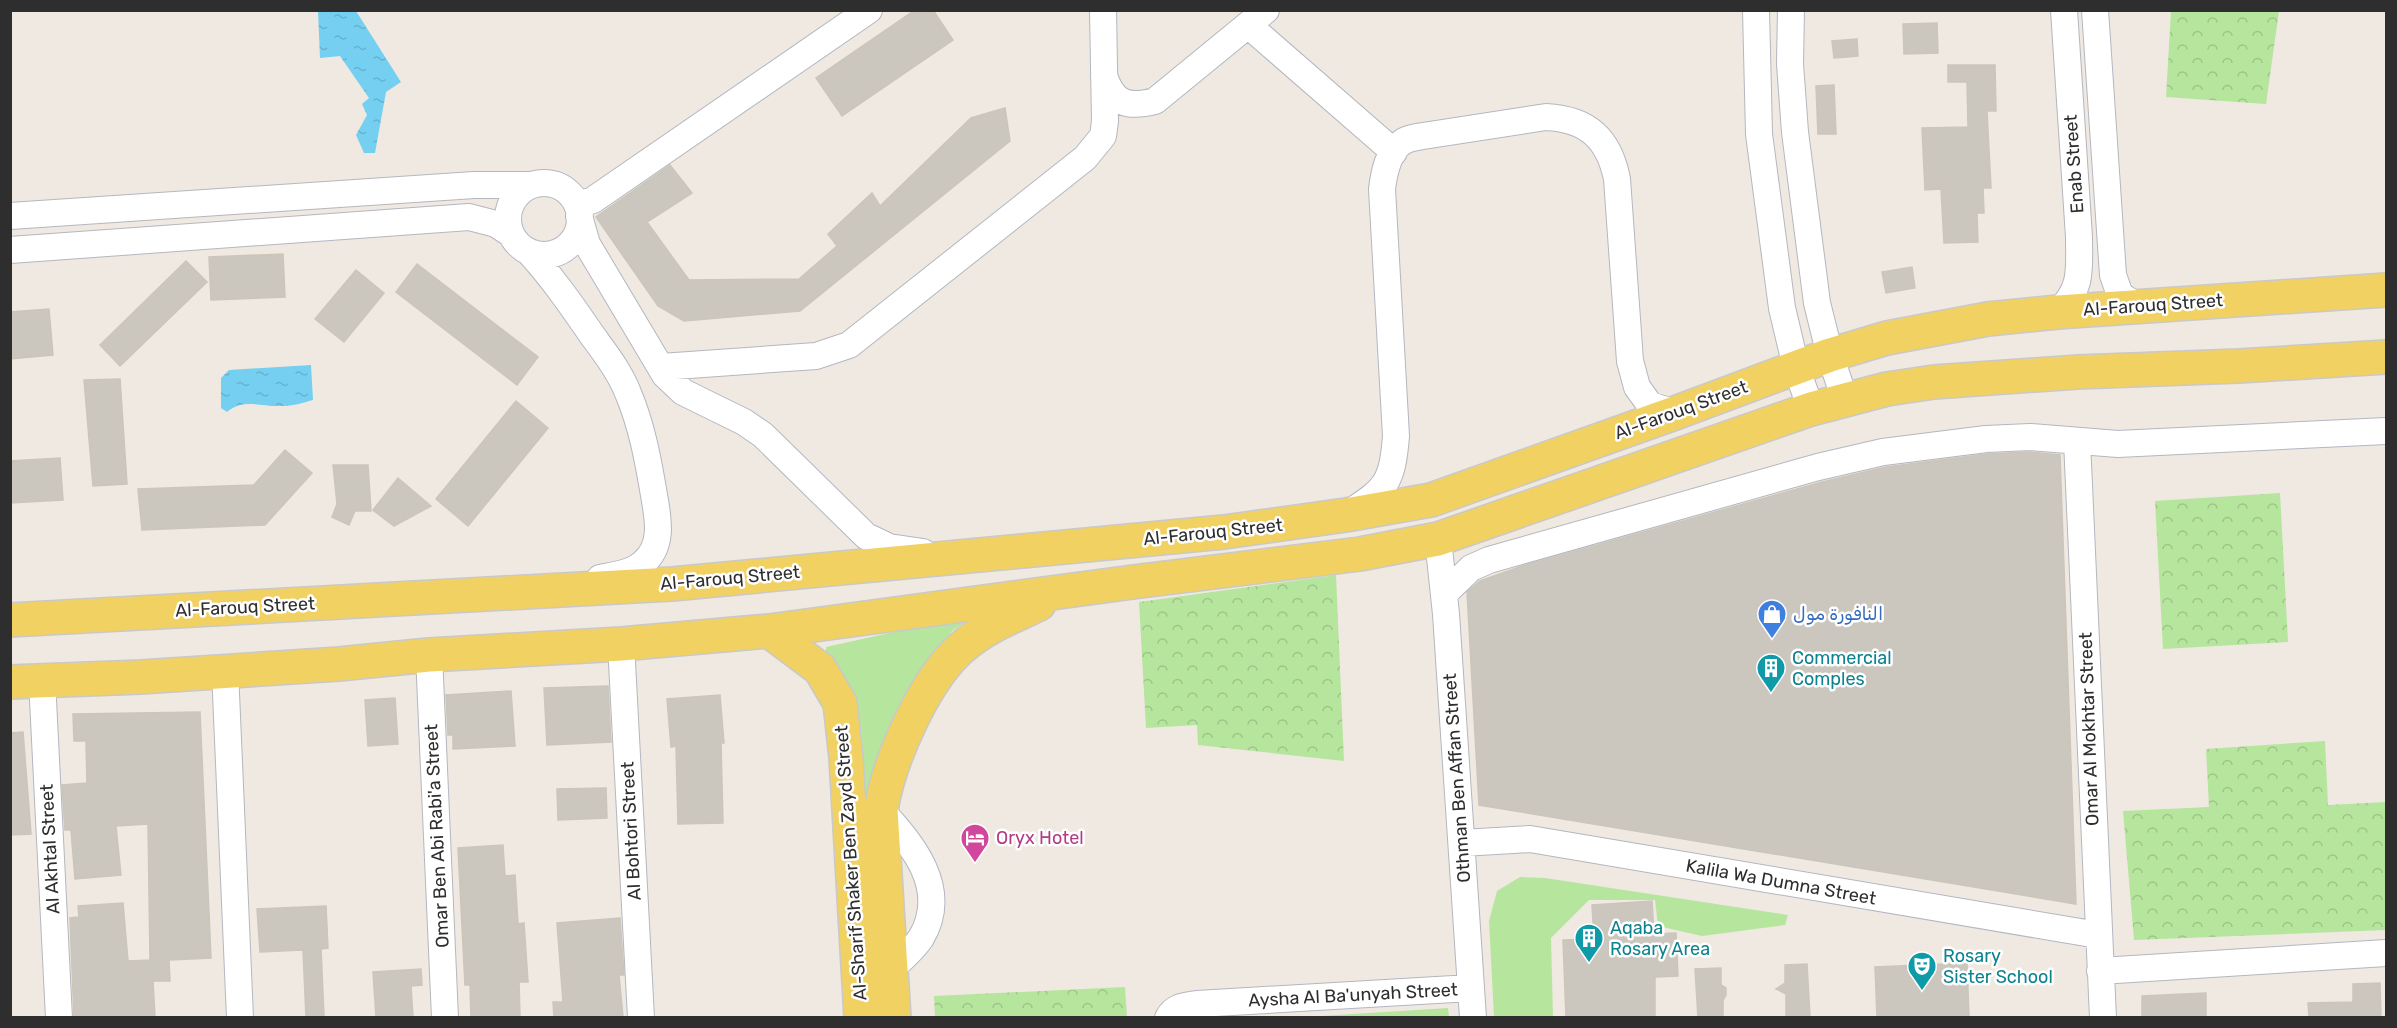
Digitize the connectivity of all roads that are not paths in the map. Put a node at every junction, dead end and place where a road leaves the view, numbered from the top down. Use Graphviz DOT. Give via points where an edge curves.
graph roads {
  1 [pos="869,10"];
  2 [pos="1103,10"];
  3 [pos="1756,10"];
  4 [pos="1791,10"];
  5 [pos="2064,10"];
  6 [pos="2095,10"];
  7 [pos="1257,18"];
  8 [pos="1104,76"];
  9 [pos="1394,152"];
  10 [pos="530,185"];
  11 [pos="578,211"];
  12 [pos="10,216"];
  13 [pos="520,242"];
  14 [pos="10,250"];
  15 [pos="2386,290"];
  16 [pos="2137,306"];
  17 [pos="2058,312"];
  18 [pos="1830,355"];
  19 [pos="2386,357"];
  20 [pos="660,368"];
  21 [pos="1796,368"];
  22 [pos="1845,400"];
  23 [pos="1811,409"];
  24 [pos="1675,413"];
  25 [pos="2386,431"];
  26 [pos="2077,441"];
  27 [pos="1346,515"];
  28 [pos="1438,538"];
  29 [pos="969,555"];
  30 [pos="1067,590"];
  31 [pos="537,592"];
  32 [pos="1444,594"];
  33 [pos="10,620"];
  34 [pos="769,631"];
  35 [pos="621,644"];
  36 [pos="429,656"];
  37 [pos="225,670"];
  38 [pos="26,681"];
  39 [pos="881,810"];
  40 [pos="1462,843"];
  41 [pos="2098,935"];
  42 [pos="2386,953"];
  43 [pos="891,969"];
  44 [pos="2100,971"];
  45 [pos="1471,988"];
  46 [pos="59,1017"];
  47 [pos="240,1017"];
  48 [pos="445,1017"];
  49 [pos="641,1017"];
  50 [pos="861,1017"];
  51 [pos="894,1017"];
  52 [pos="1168,1017"];
  53 [pos="1473,1017"];
  54 [pos="2103,1017"];
  1 -- 11 [label="street"];
  2 -- 8 [label="street"];
  3 -- 21 [label="street" via="1759,134 1782,308"];
  4 -- 18 [label="street" via="1795,132 1817,303"];
  5 -- 17 [label="street, Enab Street" via="2079,266 2077,286"];
  6 -- 16 [label="street, Enab Street" via="2113,275 2120,295"];
  7 -- 8 [label="street" via="1155,101 1138,105 1117,99"];
  7 -- 9 [label="street"];
  8 -- 20 [label="street" via="1105,121 1103,136 1095,149 864,336 816,356"];
  9 -- 24 [label="street" via="1404,141 1423,136 1546,117 1562,118 1591,130 1613,158 1617,179 1630,361 1637,387 1650,405"];
  9 -- 27 [label="street" via="1385,168 1382,189 1396,436 1394,461 1387,483"];
  10 -- 11 [label="street" via="563,188"];
  10 -- 12 [label="street" via="474,185"];
  10 -- 13 [label="street" via="513,200 509,210 508,222"];
  11 -- 13 [label="street" via="578,229 564,248 540,254"];
  11 -- 20 [label="street" via="587,244"];
  13 -- 14 [label="street" via="496,224 469,217"];
  13 -- 31 [label="street" via="548,272 628,391 647,450 659,524 657,541 643,564 628,572"];
  15 -- 16 [label="main road, Al-Farouq Street"];
  16 -- 17 [label="main road, Al-Farouq Street"];
  17 -- 18 [label="main road, Al-Farouq Street" via="1927,330"];
  18 -- 21 [label="main road, Al-Farouq Street"];
  18 -- 22 [label="street"];
  19 -- 22 [label="main road, Al-Farouq Street" via="1987,378 1887,388"];
  20 -- 29 [label="street" via="683,392 763,435 866,536 889,547"];
  21 -- 23 [label="street"];
  21 -- 24 [label="main road, Al-Farouq Street"];
  22 -- 23 [label="main road, Al-Farouq Street"];
  23 -- 28 [label="main road, Al-Farouq Street"];
  24 -- 27 [label="main road, Al-Farouq Street" via="1431,500"];
  25 -- 26 [label="street" via="2118,444"];
  26 -- 32 [label="street" via="1986,439 1849,459 1490,560 1471,568"];
  26 -- 41 [label="street, Omar Al Mokhtar Street"];
  27 -- 29 [label="main road, Al-Farouq Street" via="1224,532"];
  28 -- 30 [label="main road, Al-Farouq Street" via="1360,554"];
  28 -- 32 [label="street, Othman Ben Affan Street"];
  29 -- 31 [label="main road, Al-Farouq Street" via="672,584"];
  30 -- 34 [label="main road, Al-Farouq Street"];
  30 -- 39 [label="main road, Al-Sharif Shaker Ben Zayd Street" via="986,629 954,655 926,694 895,756"];
  31 -- 33 [label="main road, Al-Farouq Street"];
  32 -- 40 [label="street, Othman Ben Affan Street"];
  34 -- 35 [label="main road, Al-Farouq Street"];
  34 -- 50 [label="main road, Al-Sharif Shaker Ben Zayd Street" via="820,669 840,703"];
  35 -- 36 [label="main road, Al-Farouq Street"];
  35 -- 49 [label="street, Al Bohtori Street"];
  36 -- 37 [label="main road, Al-Farouq Street"];
  36 -- 48 [label="street, Omar Ben Abi Rabi'a Street"];
  37 -- 38 [label="main road, Al-Farouq Street"];
  37 -- 47 [label="street"];
  38 -- 46 [label="street, Al Akhtal Street"];
  39 -- 43 [label="main road, Al-Sharif Shaker Ben Zayd Street"];
  39 -- 43 [label="street" via="917,851 928,876 931,901 920,939"];
  40 -- 41 [label="street, Kalila Wa Dumna Street" via="1530,839"];
  40 -- 45 [label="street, Othman Ben Affan Street"];
  41 -- 44 [label="street, Omar Al Mokhtar Street"];
  42 -- 44 [label="street"];
  43 -- 51 [label="main road, Al-Sharif Shaker Ben Zayd Street"];
  44 -- 54 [label="street, Omar Al Mokhtar Street"];
  45 -- 52 [label="street, Aysha Al Ba'unyah Street" via="1197,1004 1177,1007"];
  45 -- 53 [label="street, Othman Ben Affan Street"];
}
